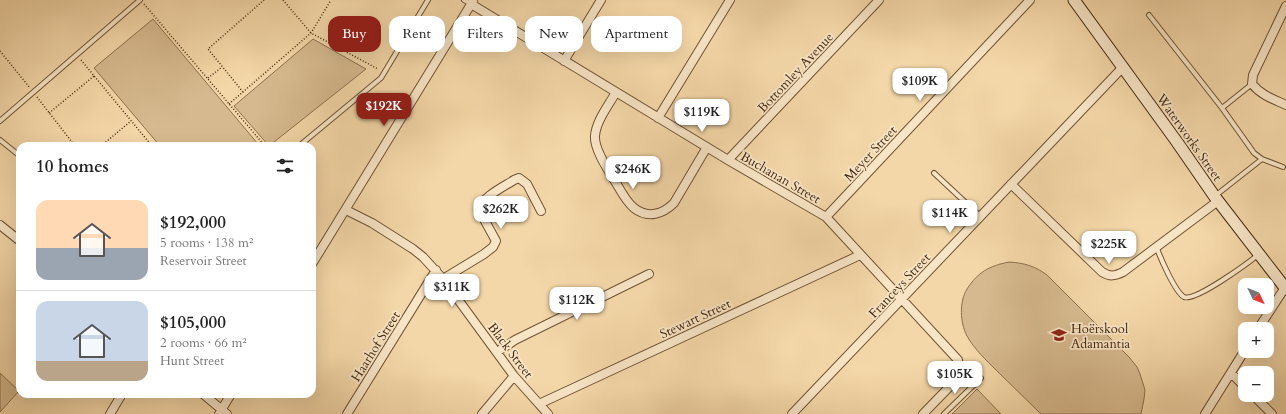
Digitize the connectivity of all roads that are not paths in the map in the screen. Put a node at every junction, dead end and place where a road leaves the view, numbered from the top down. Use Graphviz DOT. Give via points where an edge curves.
graph roads {
  1 [pos="140,0"];
  2 [pos="428,0"];
  3 [pos="601,0"];
  4 [pos="730,0"];
  5 [pos="879,0"];
  6 [pos="1030,0"];
  7 [pos="1074,0"];
  8 [pos="469,1"];
  9 [pos="1286,6"];
  10 [pos="1150,15"];
  11 [pos="564,61"];
  12 [pos="1123,67"];
  13 [pos="1252,84"];
  14 [pos="616,92"];
  15 [pos="1286,105"];
  16 [pos="1222,108"];
  17 [pos="658,118"];
  18 [pos="0,121"];
  19 [pos="0,140"];
  20 [pos="304,142"];
  21 [pos="707,147"];
  22 [pos="16,153"];
  23 [pos="1262,159"];
  24 [pos="728,160"];
  25 [pos="1283,167"];
  26 [pos="934,173"];
  27 [pos="1011,184"];
  28 [pos="1217,199"];
  29 [pos="346,210"];
  30 [pos="541,211"];
  31 [pos="980,216"];
  32 [pos="826,218"];
  33 [pos="0,225"];
  34 [pos="16,238"];
  35 [pos="1156,246"];
  36 [pos="1260,254"];
  37 [pos="860,255"];
  38 [pos="316,258"];
  39 [pos="436,270"];
  40 [pos="648,274"];
  41 [pos="443,279"];
  42 [pos="1286,288"];
  43 [pos="902,300"];
  44 [pos="1263,322"];
  45 [pos="497,352"];
  46 [pos="1240,358"];
  47 [pos="1231,373"];
  48 [pos="514,376"];
  49 [pos="981,378"];
  50 [pos="1238,380"];
  51 [pos="120,398"];
  52 [pos="207,398"];
  53 [pos="229,398"];
  54 [pos="1260,402"];
  55 [pos="539,404"];
  56 [pos="223,412"];
  57 [pos="110,414"];
  58 [pos="347,414"];
  59 [pos="482,414"];
  60 [pos="548,414"];
  61 [pos="792,414"];
  62 [pos="923,414"];
  63 [pos="944,414"];
  64 [pos="1205,414"];
  65 [pos="1272,414"];
  1 -- 18 [label="lane"];
  2 -- 20 [label="lane" via="381,78"];
  3 -- 11 [label="street"];
  4 -- 17 [label="street"];
  5 -- 24 [label="street, Bottomley Avenue"];
  6 -- 32 [label="street, Meyer Street"];
  7 -- 12 [label="street, Waterworks Street"];
  8 -- 11 [label="street, Buchanan Street"];
  8 -- 29 [label="street"];
  9 -- 13 [label="street" via="1253,75"];
  10 -- 16 [label="lane"];
  11 -- 14 [label="street, Buchanan Street"];
  12 -- 27 [label="street, Franceys Street"];
  12 -- 28 [label="street, Waterworks Street"];
  13 -- 15 [label="street" via="1265,95"];
  13 -- 16 [label="lane"];
  14 -- 17 [label="street, Buchanan Street"];
  14 -- 21 [label="street" via="596,129 595,138 606,167 633,208 655,215 668,209"];
  16 -- 23 [label="lane" via="1254,153"];
  17 -- 21 [label="street, Buchanan Street"];
  19 -- 22 [label="lane"];
  21 -- 24 [label="street, Buchanan Street"];
  23 -- 25 [label="lane"];
  23 -- 28 [label="lane"];
  24 -- 32 [label="street, Buchanan Street"];
  26 -- 31 [label="lane"];
  27 -- 31 [label="street, Franceys Street"];
  27 -- 35 [label="street" via="1105,274 1117,275"];
  28 -- 35 [label="street"];
  28 -- 36 [label="street, Waterworks Street"];
  29 -- 38 [label="street"];
  29 -- 39 [label="street, Black Street" via="414,249"];
  30 -- 41 [label="street" via="526,184 519,178 483,201 479,210 496,244"];
  31 -- 43 [label="street, Franceys Street"];
  32 -- 37 [label="street, Buchanan Street"];
  33 -- 34 [label="street"];
  35 -- 36 [label="lane" via="1173,283 1184,297 1188,298 1202,293"];
  36 -- 42 [label="street, Waterworks Street"];
  37 -- 43 [label="street, Buchanan Street"];
  37 -- 55 [label="street, Stewart Street"];
  39 -- 41 [label="street, Black Street"];
  39 -- 58 [label="street, Haarhof Street"];
  40 -- 45 [label="street" via="515,340"];
  41 -- 45 [label="street, Black Street"];
  42 -- 44 [label="street"];
  43 -- 61 [label="street, Franceys Street"];
  43 -- 62 [label="street, Buchanan Street" via="954,355 960,365 957,379"];
  45 -- 48 [label="street, Black Street"];
  46 -- 47 [label="street"];
  47 -- 50 [label="street"];
  47 -- 64 [label="street"];
  48 -- 55 [label="street, Black Street"];
  48 -- 59 [label="street"];
  49 -- 63 [label="lane"];
  51 -- 57 [label="street"];
  52 -- 56 [label="street"];
  53 -- 56 [label="street"];
  54 -- 65 [label="street"];
  55 -- 60 [label="street, Black Street"];
}
